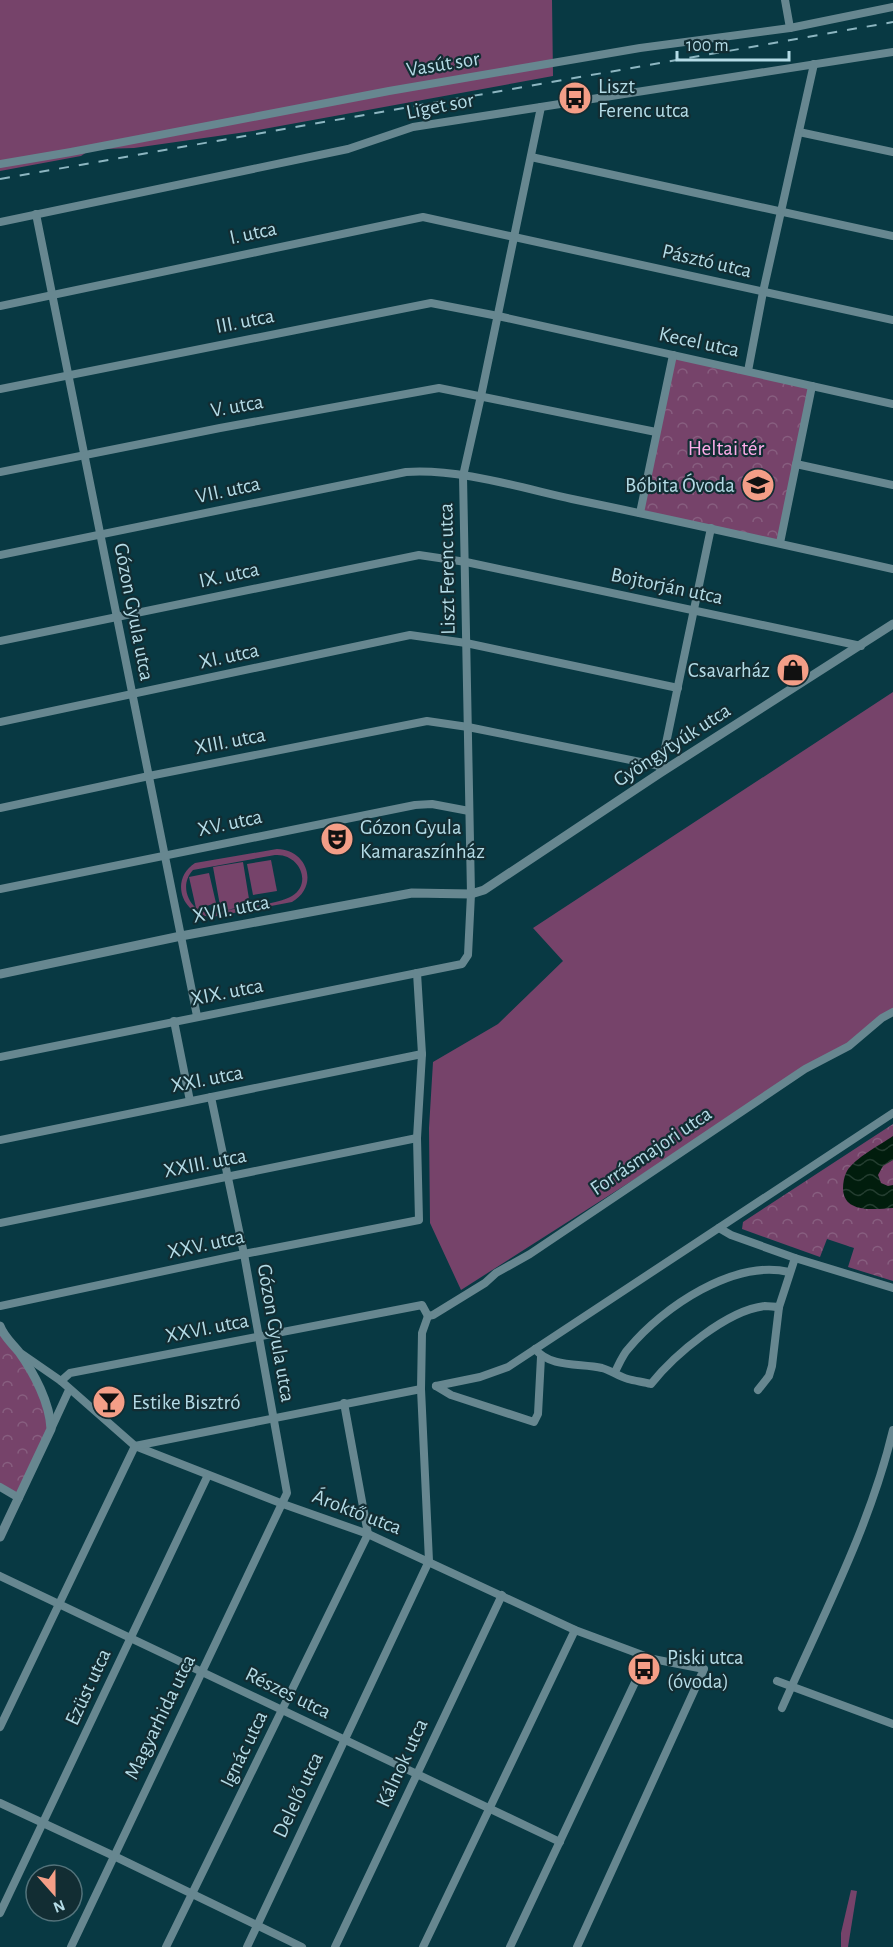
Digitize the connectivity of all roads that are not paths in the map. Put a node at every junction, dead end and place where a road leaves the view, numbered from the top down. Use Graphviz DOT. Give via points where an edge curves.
graph roads {
  1 [pos="785,0"];
  2 [pos="893,8"];
  3 [pos="790,28"];
  4 [pos="893,52"];
  5 [pos="814,64"];
  6 [pos="541,107"];
  7 [pos="799,132"];
  8 [pos="893,152"];
  9 [pos="531,157"];
  10 [pos="0,164"];
  11 [pos="781,212"];
  12 [pos="36,214"];
  13 [pos="0,222"];
  14 [pos="893,236"];
  15 [pos="514,237"];
  16 [pos="763,292"];
  17 [pos="52,295"];
  18 [pos="0,306"];
  19 [pos="498,316"];
  20 [pos="893,320"];
  21 [pos="672,355"];
  22 [pos="748,371"];
  23 [pos="68,375"];
  24 [pos="812,386"];
  25 [pos="0,389"];
  26 [pos="481,396"];
  27 [pos="893,404"];
  28 [pos="656,432"];
  29 [pos="84,454"];
  30 [pos="796,464"];
  31 [pos="0,472"];
  32 [pos="463,476"];
  33 [pos="893,485"];
  34 [pos="640,513"];
  35 [pos="711,528"];
  36 [pos="100,534"];
  37 [pos="780,543"];
  38 [pos="0,555"];
  39 [pos="466,562"];
  40 [pos="893,569"];
  41 [pos="694,611"];
  42 [pos="116,616"];
  43 [pos="893,624"];
  44 [pos="0,641"];
  45 [pos="466,643"];
  46 [pos="861,646"];
  47 [pos="678,688"];
  48 [pos="132,695"];
  49 [pos="0,722"];
  50 [pos="468,727"];
  51 [pos="660,770"];
  52 [pos="149,776"];
  53 [pos="0,808"];
  54 [pos="469,811"];
  55 [pos="165,856"];
  56 [pos="0,889"];
  57 [pos="471,894"];
  58 [pos="182,936"];
  59 [pos="462,964"];
  60 [pos="417,973"];
  61 [pos="0,974"];
  62 [pos="893,1012"];
  63 [pos="197,1016"];
  64 [pos="174,1020"];
  65 [pos="422,1054"];
  66 [pos="0,1057"];
  67 [pos="211,1097"];
  68 [pos="190,1101"];
  69 [pos="893,1113"];
  70 [pos="417,1138"];
  71 [pos="0,1140"];
  72 [pos="227,1177"];
  73 [pos="0,1223"];
  74 [pos="719,1228"];
  75 [pos="244,1254"];
  76 [pos="795,1258"];
  77 [pos="789,1272"];
  78 [pos="893,1288"];
  79 [pos="0,1306"];
  80 [pos="779,1307"];
  81 [pos="428,1316"];
  82 [pos="0,1326"];
  83 [pos="258,1336"];
  84 [pos="535,1349"];
  85 [pos="18,1351"];
  86 [pos="541,1357"];
  87 [pos="615,1372"];
  88 [pos="61,1381"];
  89 [pos="421,1389"];
  90 [pos="69,1390"];
  91 [pos="758,1390"];
  92 [pos="344,1403"];
  93 [pos="272,1417"];
  94 [pos="51,1429"];
  95 [pos="893,1430"];
  96 [pos="135,1446"];
  97 [pos="889,1466"];
  98 [pos="208,1475"];
  99 [pos="0,1487"];
  100 [pos="19,1498"];
  101 [pos="283,1504"];
  102 [pos="368,1534"];
  103 [pos="0,1537"];
  104 [pos="429,1561"];
  105 [pos="0,1576"];
  106 [pos="502,1595"];
  107 [pos="58,1604"];
  108 [pos="575,1630"];
  109 [pos="130,1638"];
  110 [pos="647,1657"];
  111 [pos="202,1672"];
  112 [pos="777,1681"];
  113 [pos="792,1686"];
  114 [pos="782,1708"];
  115 [pos="283,1710"];
  116 [pos="893,1724"];
  117 [pos="0,1727"];
  118 [pos="344,1740"];
  119 [pos="417,1773"];
  120 [pos="0,1803"];
  121 [pos="489,1809"];
  122 [pos="44,1822"];
  123 [pos="560,1842"];
  124 [pos="114,1856"];
  125 [pos="192,1894"];
  126 [pos="0,1913"];
  127 [pos="256,1926"];
  128 [pos="71,1947"];
  129 [pos="166,1947"];
  130 [pos="247,1947"];
  131 [pos="302,1947"];
  132 [pos="335,1947"];
  133 [pos="423,1947"];
  134 [pos="510,1947"];
  135 [pos="577,1947"];
  1 -- 3 [label="street"];
  2 -- 3 [label="street, Vasút sor"];
  3 -- 10 [label="street, Vasút sor" via="640,48 389,91"];
  4 -- 5 [label="street, Liget sor"];
  5 -- 6 [label="street, Liget sor"];
  5 -- 7 [label="street"];
  6 -- 9 [label="street, Liszt Ferenc utca"];
  6 -- 12 [label="street, Liget sor" via="413,127 348,149"];
  7 -- 8 [label="street"];
  7 -- 11 [label="street"];
  9 -- 11 [label="street"];
  9 -- 15 [label="street, Liszt Ferenc utca"];
  11 -- 14 [label="street"];
  11 -- 16 [label="street"];
  12 -- 13 [label="street, Liget sor"];
  12 -- 17 [label="street, Gózon Gyula utca"];
  15 -- 16 [label="street, Pásztó utca"];
  15 -- 17 [label="street, I. utca" via="423,217"];
  15 -- 19 [label="street, Liszt Ferenc utca"];
  16 -- 20 [label="street, Pásztó utca"];
  16 -- 22 [label="street"];
  17 -- 18 [label="street, I. utca"];
  17 -- 23 [label="street, Gózon Gyula utca"];
  19 -- 21 [label="street, Kecel utca"];
  19 -- 23 [label="street, III. utca" via="430,303"];
  19 -- 26 [label="street, Liszt Ferenc utca"];
  21 -- 22 [label="street, Kecel utca"];
  21 -- 28 [label="street"];
  22 -- 24 [label="street, Kecel utca"];
  23 -- 25 [label="street, III. utca"];
  23 -- 29 [label="street, Gózon Gyula utca"];
  24 -- 27 [label="street, Kecel utca"];
  24 -- 30 [label="street"];
  26 -- 28 [label="street, V. utca"];
  26 -- 29 [label="street, V. utca" via="439,388"];
  26 -- 32 [label="street, Liszt Ferenc utca"];
  28 -- 34 [label="street"];
  29 -- 31 [label="street, V. utca"];
  29 -- 36 [label="street, Gózon Gyula utca"];
  30 -- 33 [label="street"];
  30 -- 37 [label="street"];
  32 -- 34 [label="street, VII. utca"];
  32 -- 36 [label="street, VII. utca" via="426,470 406,472"];
  32 -- 39 [label="street, Liszt Ferenc utca"];
  34 -- 35 [label="street, VII. utca"];
  35 -- 37 [label="street, VII. utca"];
  35 -- 41 [label="street"];
  36 -- 38 [label="street, VII. utca"];
  36 -- 42 [label="street, Gózon Gyula utca"];
  37 -- 40 [label="street, VII. utca"];
  39 -- 41 [label="street, Bojtorján utca"];
  39 -- 42 [label="street, IX. utca" via="419,555"];
  39 -- 45 [label="street, Liszt Ferenc utca"];
  41 -- 46 [label="street, Bojtorján utca"];
  41 -- 47 [label="street"];
  42 -- 44 [label="street, IX. utca"];
  42 -- 48 [label="street, Gózon Gyula utca"];
  43 -- 46 [label="street, Gyöngytyúk utca"];
  45 -- 47 [label="street, XI. utca"];
  45 -- 48 [label="street, XI. utca" via="410,635"];
  45 -- 50 [label="street, Liszt Ferenc utca"];
  46 -- 51 [label="street, Gyöngytyúk utca"];
  47 -- 51 [label="street"];
  48 -- 49 [label="street, XI. utca"];
  48 -- 52 [label="street, Gózon Gyula utca"];
  50 -- 51 [label="street, XIII. utca"];
  50 -- 52 [label="street, XIII. utca" via="427,721"];
  50 -- 54 [label="street, Liszt Ferenc utca"];
  51 -- 57 [label="street, Gyöngytyúk utca" via="484,890"];
  52 -- 53 [label="street, XIII. utca"];
  52 -- 55 [label="street, Gózon Gyula utca"];
  54 -- 55 [label="street, XV. utca" via="415,805"];
  54 -- 57 [label="street, Liszt Ferenc utca"];
  55 -- 56 [label="street, XV. utca"];
  55 -- 58 [label="street, Gózon Gyula utca"];
  57 -- 58 [label="street, XVII. utca" via="412,893"];
  57 -- 59 [label="street, Liszt Ferenc utca" via="468,955"];
  58 -- 61 [label="street, XVII. utca"];
  58 -- 63 [label="street, Gózon Gyula utca"];
  59 -- 60 [label="street, XIX. utca"];
  60 -- 63 [label="street, XIX. utca"];
  60 -- 65 [label="street"];
  62 -- 81 [label="street, Forrásmajori utca" via="849,1046 806,1069 530,1254"];
  63 -- 64 [label="street, XIX. utca"];
  64 -- 66 [label="street, XIX. utca"];
  64 -- 68 [label="street"];
  65 -- 67 [label="street, XXI. utca"];
  65 -- 70 [label="street"];
  67 -- 68 [label="street, XXI. utca"];
  67 -- 72 [label="street, Gózon Gyula utca"];
  68 -- 71 [label="street, XXI. utca"];
  69 -- 74 [label="street"];
  70 -- 72 [label="street, XXIII. utca"];
  70 -- 75 [label="street, XXV. utca" via="420,1220"];
  72 -- 73 [label="street, XXIII. utca"];
  72 -- 75 [label="street, Gózon Gyula utca"];
  74 -- 76 [label="street"];
  74 -- 84 [label="street"];
  75 -- 79 [label="street, XXV. utca"];
  75 -- 83 [label="street, Gózon Gyula utca"];
  76 -- 77 [label="street"];
  76 -- 78 [label="street"];
  77 -- 80 [label="street"];
  77 -- 87 [label="street" via="774,1268 757,1270 707,1287 645,1330 627,1349"];
  80 -- 87 [label="street" via="765,1306 733,1317 678,1354 651,1384"];
  80 -- 91 [label="street" via="772,1366"];
  81 -- 83 [label="street, XXVI. utca" via="422,1305"];
  81 -- 89 [label="street" via="422,1333"];
  82 -- 85 [label="street"];
  83 -- 88 [label="street, XXVI. utca" via="70,1373"];
  83 -- 93 [label="street, Gózon Gyula utca"];
  84 -- 86 [label="street"];
  84 -- 86 [label="street" via="508,1367 436,1386 451,1395 534,1422 538,1414"];
  85 -- 88 [label="street, Ároktő utca"];
  85 -- 94 [label="street" via="49,1411"];
  86 -- 87 [label="street"];
  88 -- 90 [label="street, Ároktő utca"];
  89 -- 92 [label="street"];
  89 -- 104 [label="street"];
  90 -- 94 [label="street"];
  90 -- 96 [label="street, Ároktő utca"];
  92 -- 93 [label="street"];
  92 -- 102 [label="street"];
  93 -- 96 [label="street"];
  93 -- 101 [label="street, Gózon Gyula utca" via="287,1493"];
  94 -- 100 [label="street"];
  95 -- 97 [label="street"];
  96 -- 98 [label="street, Ároktő utca"];
  96 -- 107 [label="street"];
  97 -- 113 [label="street"];
  98 -- 101 [label="street, Ároktő utca"];
  98 -- 109 [label="street, Ezüst utca"];
  99 -- 100 [label="street"];
  100 -- 103 [label="street"];
  101 -- 102 [label="street, Ároktő utca"];
  101 -- 111 [label="street, Magyarhida utca"];
  102 -- 104 [label="street, Ároktő utca"];
  102 -- 115 [label="street, Ignác utca"];
  104 -- 106 [label="street, Ároktő utca"];
  104 -- 118 [label="street, Delelő utca"];
  105 -- 107 [label="street, Részes utca"];
  106 -- 108 [label="street, Ároktő utca"];
  106 -- 119 [label="street, Kálnok utca"];
  107 -- 109 [label="street, Részes utca"];
  107 -- 117 [label="street"];
  108 -- 110 [label="street, Ároktő utca"];
  108 -- 121 [label="street"];
  109 -- 111 [label="street, Részes utca"];
  109 -- 122 [label="street, Ezüst utca"];
  110 -- 123 [label="street"];
  110 -- 135 [label="street, Ároktő utca" via="704,1669"];
  111 -- 115 [label="street, Részes utca"];
  111 -- 124 [label="street, Magyarhida utca"];
  112 -- 113 [label="street"];
  113 -- 114 [label="street"];
  113 -- 116 [label="street"];
  115 -- 118 [label="street, Részes utca"];
  115 -- 125 [label="street, Ignác utca"];
  118 -- 119 [label="street, Részes utca"];
  118 -- 127 [label="street, Delelő utca"];
  119 -- 121 [label="street, Részes utca"];
  119 -- 132 [label="street, Kálnok utca"];
  120 -- 122 [label="street"];
  121 -- 123 [label="street, Részes utca"];
  121 -- 133 [label="street"];
  122 -- 124 [label="street"];
  122 -- 126 [label="street, Ezüst utca"];
  123 -- 134 [label="street"];
  124 -- 125 [label="street"];
  124 -- 128 [label="street, Magyarhida utca"];
  125 -- 127 [label="street"];
  125 -- 129 [label="street, Ignác utca"];
  127 -- 130 [label="street, Delelő utca"];
  127 -- 131 [label="street"];
}
